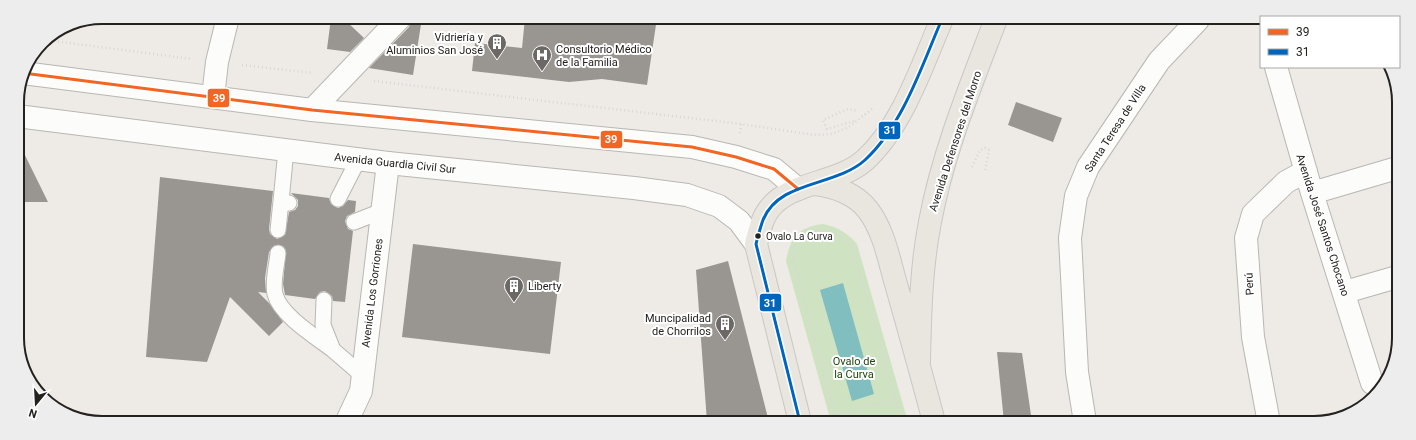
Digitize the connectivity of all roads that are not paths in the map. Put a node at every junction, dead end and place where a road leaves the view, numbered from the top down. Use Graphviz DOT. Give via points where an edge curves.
graph roads {
  1 [pos="226,24"];
  2 [pos="394,24"];
  3 [pos="940,24"];
  4 [pos="994,24"];
  5 [pos="1194,24"];
  6 [pos="1276,68"];
  7 [pos="30,73"];
  8 [pos="213,97"];
  9 [pos="312,110"];
  10 [pos="24,117"];
  11 [pos="286,150"];
  12 [pos="358,160"];
  13 [pos="388,163"];
  14 [pos="1392,169"];
  15 [pos="1306,171"];
  16 [pos="807,187"];
  17 [pos="1312,192"];
  18 [pos="338,199"];
  19 [pos="382,211"];
  20 [pos="354,222"];
  21 [pos="278,230"];
  22 [pos="756,244"];
  23 [pos="278,253"];
  24 [pos="1392,278"];
  25 [pos="1345,292"];
  26 [pos="324,300"];
  27 [pos="333,350"];
  28 [pos="919,361"];
  29 [pos="362,375"];
  30 [pos="1375,384"];
  31 [pos="349,416"];
  32 [pos="799,416"];
  33 [pos="933,416"];
  34 [pos="1083,416"];
  35 [pos="1268,416"];
  1 -- 8 [label="street" via="217,62"];
  2 -- 9 [label="street"];
  3 -- 16 [label="main road" via="904,105 878,146 864,161 847,172"];
  4 -- 28 [label="main road, Avenida Defensores del Morro" via="966,97 940,180 930,222 920,307"];
  5 -- 34 [label="street, Santa Teresa de Villa" via="1159,61 1088,167 1076,196 1070,238 1077,372"];
  6 -- 15 [label="street, Avenida José Santos Chocano"];
  7 -- 8 [label="street"];
  8 -- 9 [label="street"];
  9 -- 16 [label="street" via="692,148 774,168"];
  10 -- 11 [label="street, Avenida Guardia Civil Sur"];
  11 -- 12 [label="street, Avenida Guardia Civil Sur"];
  11 -- 21 [label="lane" via="285,202"];
  12 -- 13 [label="street, Avenida Guardia Civil Sur"];
  12 -- 18 [label="lane"];
  13 -- 19 [label="street, Avenida Los Gorriones"];
  13 -- 22 [label="street, Avenida Guardia Civil Sur" via="687,195 719,206 739,221"];
  14 -- 17 [label="street"];
  15 -- 17 [label="street, Avenida José Santos Chocano"];
  15 -- 35 [label="street, Perú" via="1286,182 1268,197 1253,214 1246,238 1253,337"];
  16 -- 22 [label="main road" via="787,193 774,204 763,220"];
  16 -- 28 [label="main road, Avenida Defensores del Morro" via="828,186 850,195 868,210 882,234"];
  17 -- 25 [label="street, Avenida José Santos Chocano"];
  19 -- 20 [label="lane"];
  19 -- 29 [label="street, Avenida Los Gorriones"];
  22 -- 32 [label="main road"];
  23 -- 27 [label="lane" via="275,294 280,304 288,315"];
  24 -- 25 [label="street"];
  25 -- 30 [label="street, Avenida José Santos Chocano"];
  26 -- 27 [label="lane" via="323,325"];
  27 -- 29 [label="lane"];
  28 -- 33 [label="main road, Avenida Defensores del Morro"];
  29 -- 31 [label="street, Avenida Los Gorriones" via="361,391"];
}
